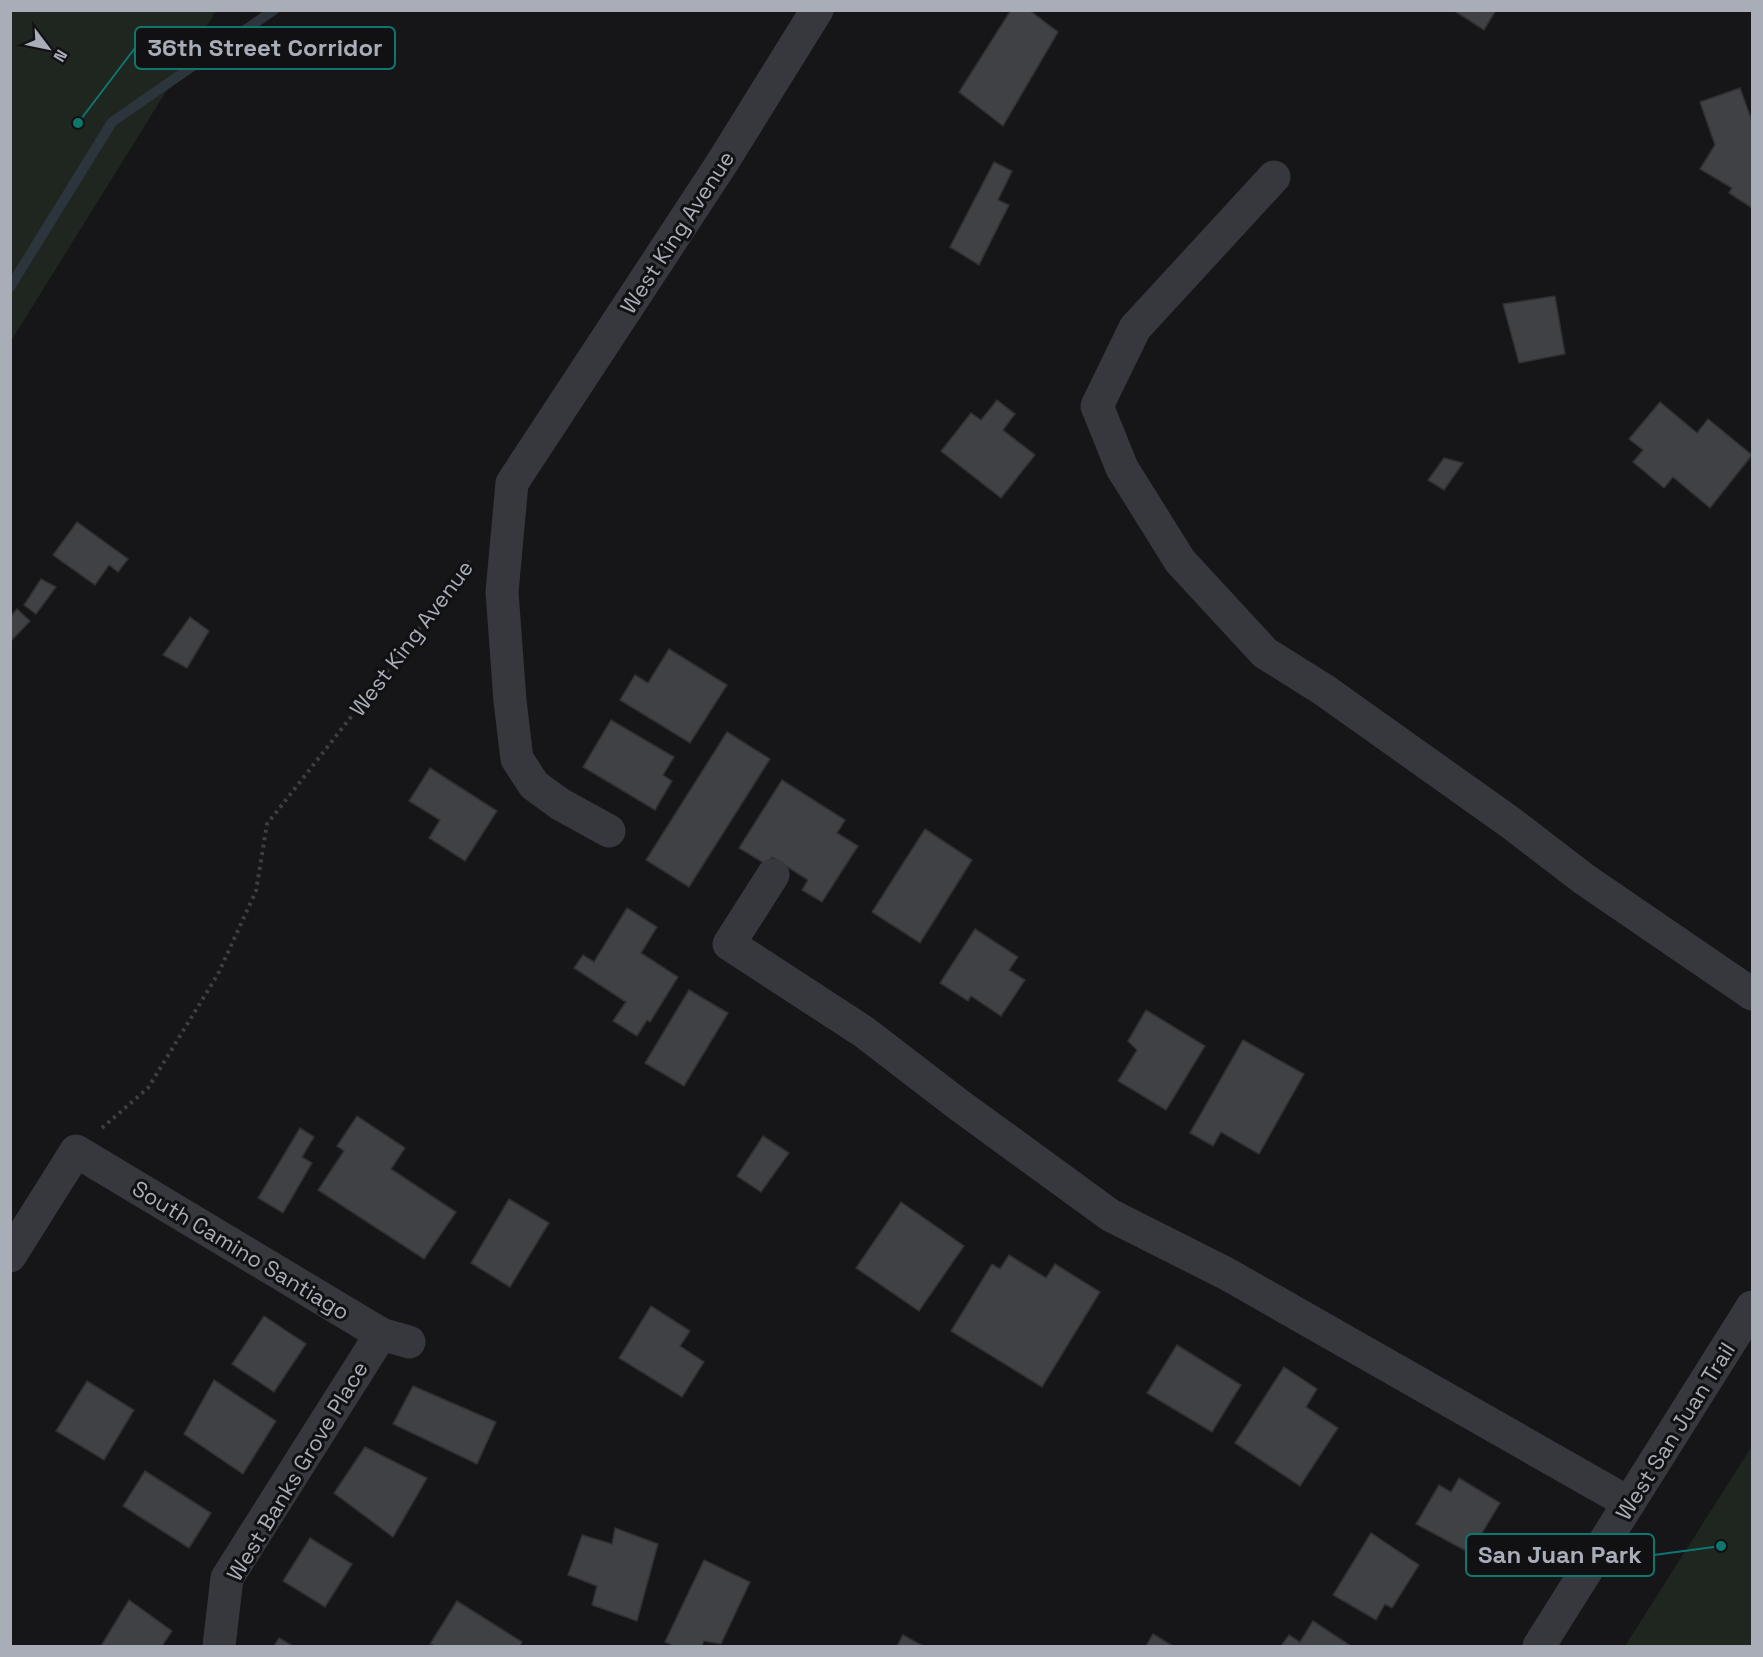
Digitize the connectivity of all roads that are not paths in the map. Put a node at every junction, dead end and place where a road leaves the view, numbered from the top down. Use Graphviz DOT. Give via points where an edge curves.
graph roads {
  1 [pos="817,10"];
  2 [pos="1274,177"];
  3 [pos="609,831"];
  4 [pos="773,875"];
  5 [pos="1752,994"];
  6 [pos="10,1256"];
  7 [pos="1752,1306"];
  8 [pos="395,1338"];
  9 [pos="1629,1503"];
  10 [pos="219,1647"];
  11 [pos="1539,1647"];
  1 -- 3 [label="street, West King Avenue" via="722,163 512,483 502,591 518,759 534,785"];
  2 -- 5 [label="street" via="1135,328 1097,406 1122,468 1180,561 1265,653"];
  4 -- 9 [label="street" via="729,944 864,1032 1110,1215 1227,1274"];
  6 -- 8 [label="street, South Camino Santiago" via="76,1151"];
  7 -- 9 [label="street, West San Juan Trail"];
  8 -- 10 [label="street, West Banks Grove Place" via="227,1578"];
  9 -- 11 [label="street, West San Juan Trail"];
}
